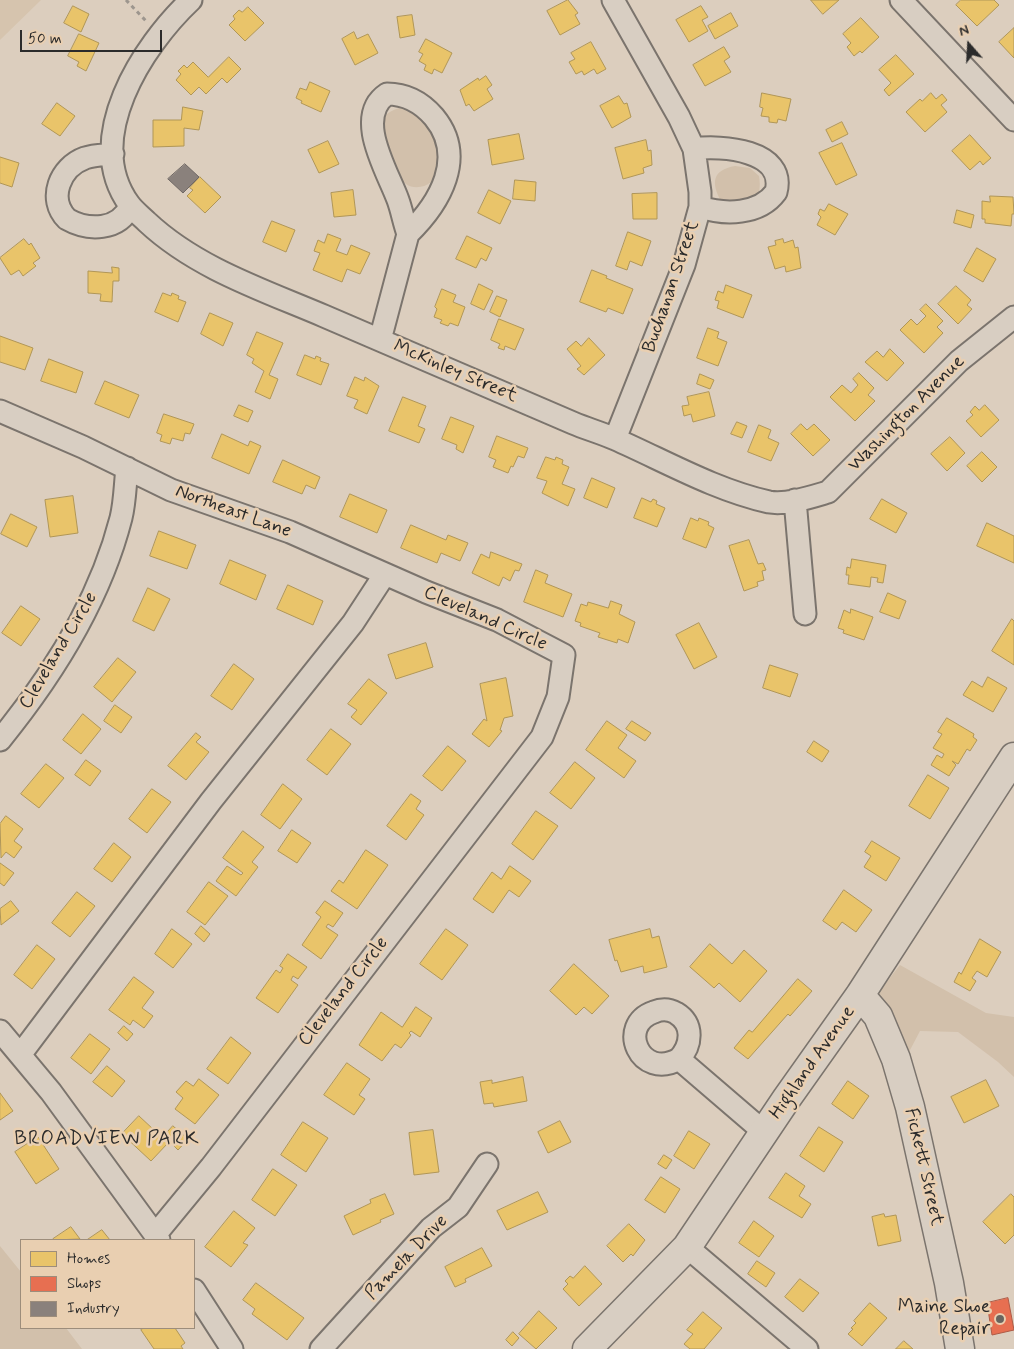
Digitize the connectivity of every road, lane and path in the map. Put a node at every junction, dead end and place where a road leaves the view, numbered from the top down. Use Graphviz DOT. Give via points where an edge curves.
graph roads {
  1 [pos="126,0"];
  2 [pos="191,0"];
  3 [pos="613,0"];
  4 [pos="901,0"];
  5 [pos="160,34"];
  6 [pos="1014,120"];
  7 [pos="694,149"];
  8 [pos="113,154"];
  9 [pos="130,206"];
  10 [pos="700,207"];
  11 [pos="408,234"];
  12 [pos="1014,316"];
  13 [pos="380,340"];
  14 [pos="0,411"];
  15 [pos="615,439"];
  16 [pos="127,468"];
  17 [pos="795,500"];
  18 [pos="385,574"];
  19 [pos="805,614"];
  20 [pos="0,740"];
  21 [pos="1014,757"];
  22 [pos="860,995"];
  23 [pos="0,1031"];
  24 [pos="20,1055"];
  25 [pos="679,1059"];
  26 [pos="764,1132"];
  27 [pos="487,1164"];
  28 [pos="157,1237"];
  29 [pos="687,1247"];
  30 [pos="195,1292"];
  31 [pos="232,1349"];
  32 [pos="321,1349"];
  33 [pos="587,1349"];
  34 [pos="806,1349"];
  35 [pos="960,1349"];
  1 -- 5 [label="path"];
  2 -- 5 [label="street, McKinley Street"];
  3 -- 7 [label="street, Buchanan Street" via="668,95"];
  4 -- 6 [label="street"];
  5 -- 8 [label="street, McKinley Street" via="134,74 119,108 112,141"];
  7 -- 10 [label="street, Buchanan Street"];
  7 -- 10 [label="street" via="739,150 764,160 778,178 776,192 758,206 724,212"];
  8 -- 9 [label="street, McKinley Street" via="120,185"];
  8 -- 9 [label="street" via="84,158 69,168 56,192 59,208 62,215 72,222 95,227 117,222"];
  9 -- 13 [label="street, McKinley Street" via="169,241 220,271"];
  10 -- 15 [label="street, Buchanan Street" via="684,265"];
  11 -- 11 [label="street" via="428,211 444,182 450,162 449,145 444,130 428,111 404,96 388,94 380,99 375,109 373,127 376,145"];
  11 -- 13 [label="street"];
  12 -- 17 [label="street, Washington Avenue" via="959,361 828,492"];
  13 -- 15 [label="street, McKinley Street"];
  14 -- 16 [label="street, Northeast Lane"];
  15 -- 17 [label="street, McKinley Street" via="658,461 738,493 772,502"];
  16 -- 18 [label="street, Northeast Lane" via="172,490 290,532"];
  16 -- 20 [label="street, Cleveland Circle" via="121,517 101,578 84,614 30,701"];
  17 -- 19 [label="street"];
  18 -- 24 [label="street" via="353,623 211,802"];
  18 -- 28 [label="street, Cleveland Circle" via="497,620 564,654 554,710 530,754"];
  21 -- 22 [label="street, Highland Avenue"];
  22 -- 26 [label="street, Highland Avenue"];
  22 -- 35 [label="street, Fickett Street" via="878,1016 896,1059 910,1107 949,1283"];
  23 -- 24 [label="street"];
  24 -- 28 [label="street" via="51,1092"];
  25 -- 26 [label="street"];
  26 -- 29 [label="street, Highland Avenue"];
  27 -- 32 [label="street, Pamela Drive" via="458,1207 431,1228"];
  29 -- 33 [label="street, Highland Avenue"];
  29 -- 34 [label="street"];
  30 -- 31 [label="street"];
}
